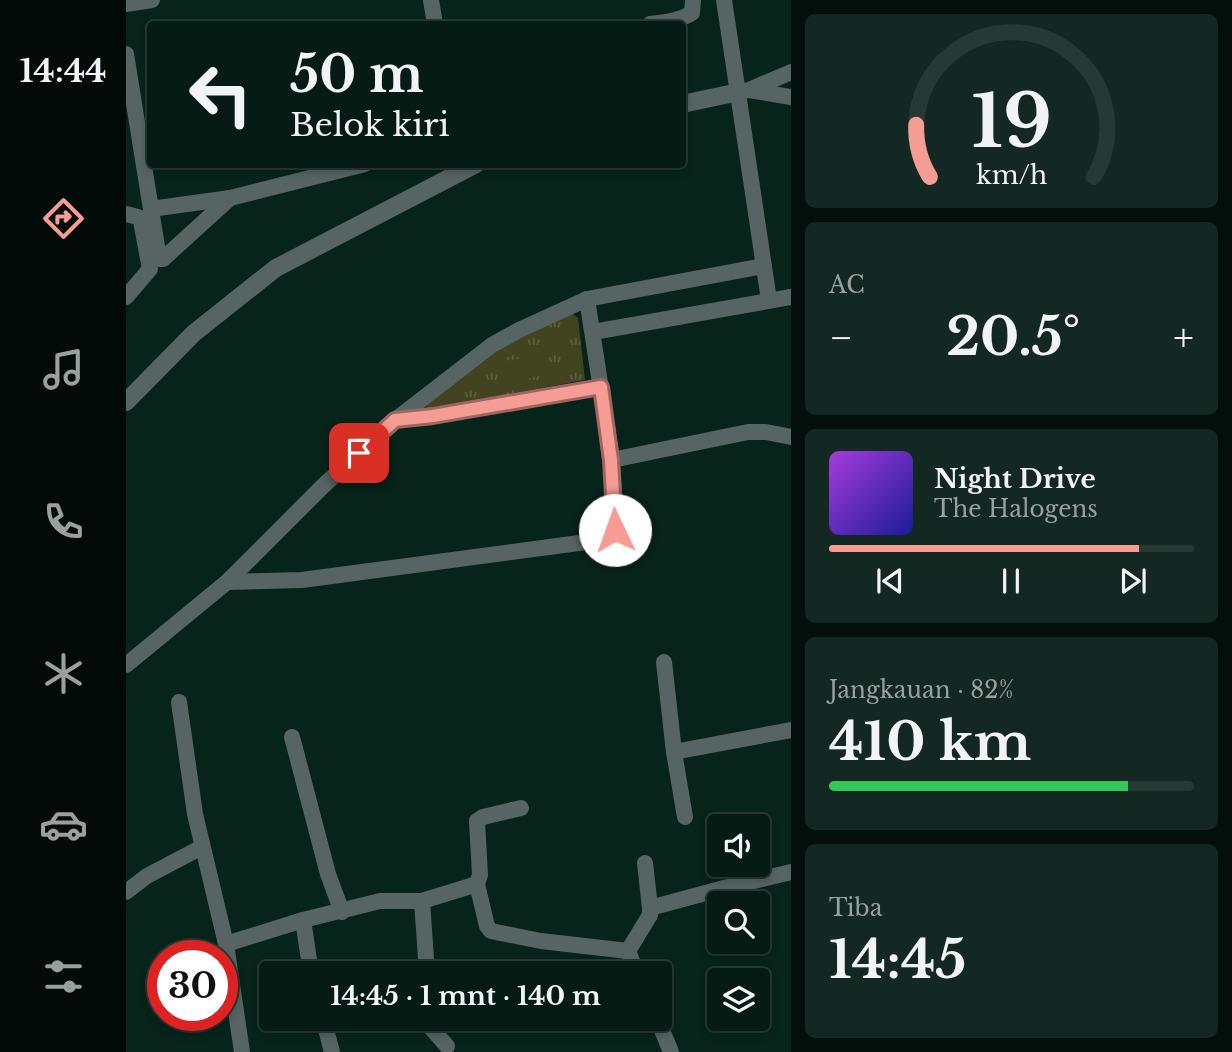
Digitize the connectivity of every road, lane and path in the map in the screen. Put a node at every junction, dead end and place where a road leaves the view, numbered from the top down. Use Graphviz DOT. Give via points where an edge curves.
graph roads {
  1 [pos="152,0"];
  2 [pos="431,0"];
  3 [pos="693,0"];
  4 [pos="724,0"];
  5 [pos="126,4"];
  6 [pos="434,21"];
  7 [pos="664,21"];
  8 [pos="126,54"];
  9 [pos="791,72"];
  10 [pos="744,91"];
  11 [pos="791,97"];
  12 [pos="686,103"];
  13 [pos="143,105"];
  14 [pos="147,157"];
  15 [pos="148,168"];
  16 [pos="349,168"];
  17 [pos="463,168"];
  18 [pos="230,198"];
  19 [pos="151,209"];
  20 [pos="126,214"];
  21 [pos="763,266"];
  22 [pos="126,297"];
  23 [pos="791,297"];
  24 [pos="587,299"];
  25 [pos="769,300"];
  26 [pos="593,332"];
  27 [pos="601,387"];
  28 [pos="126,402"];
  29 [pos="395,420"];
  30 [pos="791,437"];
  31 [pos="611,460"];
  32 [pos="227,582"];
  33 [pos="664,662"];
  34 [pos="126,665"];
  35 [pos="179,702"];
  36 [pos="791,730"];
  37 [pos="292,737"];
  38 [pos="674,752"];
  39 [pos="521,808"];
  40 [pos="685,817"];
  41 [pos="202,847"];
  42 [pos="645,863"];
  43 [pos="791,872"];
  44 [pos="477,884"];
  45 [pos="740,891"];
  46 [pos="126,892"];
  47 [pos="707,899"];
  48 [pos="422,901"];
  49 [pos="650,908"];
  50 [pos="342,912"];
  51 [pos="303,920"];
  52 [pos="225,940"];
  53 [pos="238,940"];
  54 [pos="628,951"];
  55 [pos="309,961"];
  56 [pos="426,961"];
  57 [pos="632,961"];
  58 [pos="238,1025"];
  59 [pos="326,1031"];
  60 [pos="434,1031"];
  61 [pos="662,1031"];
  62 [pos="447,1046"];
  63 [pos="242,1052"];
  64 [pos="332,1052"];
  65 [pos="671,1052"];
  1 -- 5 [label="street"];
  2 -- 6 [label="street"];
  3 -- 7 [label="street" via="692,13"];
  4 -- 10 [label="street"];
  8 -- 13 [label="street"];
  9 -- 10 [label="street"];
  10 -- 11 [label="street"];
  10 -- 12 [label="street"];
  10 -- 21 [label="street"];
  13 -- 14 [label="street"];
  15 -- 19 [label="street"];
  16 -- 18 [label="street"];
  17 -- 28 [label="street" via="276,268 194,333"];
  18 -- 19 [label="street"];
  18 -- 19 [label="street" via="161,260"];
  20 -- 22 [label="street" via="142,221 150,269"];
  21 -- 24 [label="street"];
  21 -- 25 [label="street"];
  23 -- 25 [label="street"];
  24 -- 26 [label="street"];
  24 -- 29 [label="street" via="492,345"];
  25 -- 26 [label="street"];
  26 -- 27 [label="street"];
  27 -- 29 [label="street"];
  27 -- 31 [label="street"];
  29 -- 32 [label="street"];
  30 -- 31 [label="street" via="748,432"];
  31 -- 32 [label="street" via="615,530 609,539 302,580"];
  32 -- 34 [label="street"];
  33 -- 38 [label="street"];
  35 -- 41 [label="street"];
  36 -- 38 [label="street"];
  37 -- 50 [label="street" via="327,874"];
  38 -- 40 [label="street"];
  39 -- 44 [label="street" via="477,821"];
  41 -- 46 [label="street"];
  41 -- 52 [label="street"];
  42 -- 49 [label="street"];
  43 -- 45 [label="street"];
  44 -- 48 [label="street"];
  44 -- 54 [label="street" via="491,931"];
  47 -- 49 [label="street"];
  48 -- 50 [label="street" via="380,901"];
  48 -- 56 [label="street"];
  49 -- 54 [label="street"];
  50 -- 51 [label="street"];
  51 -- 53 [label="street"];
  51 -- 55 [label="street"];
  54 -- 57 [label="street"];
  58 -- 63 [label="street"];
  59 -- 64 [label="street"];
  60 -- 62 [label="street"];
  61 -- 65 [label="street"];
}
